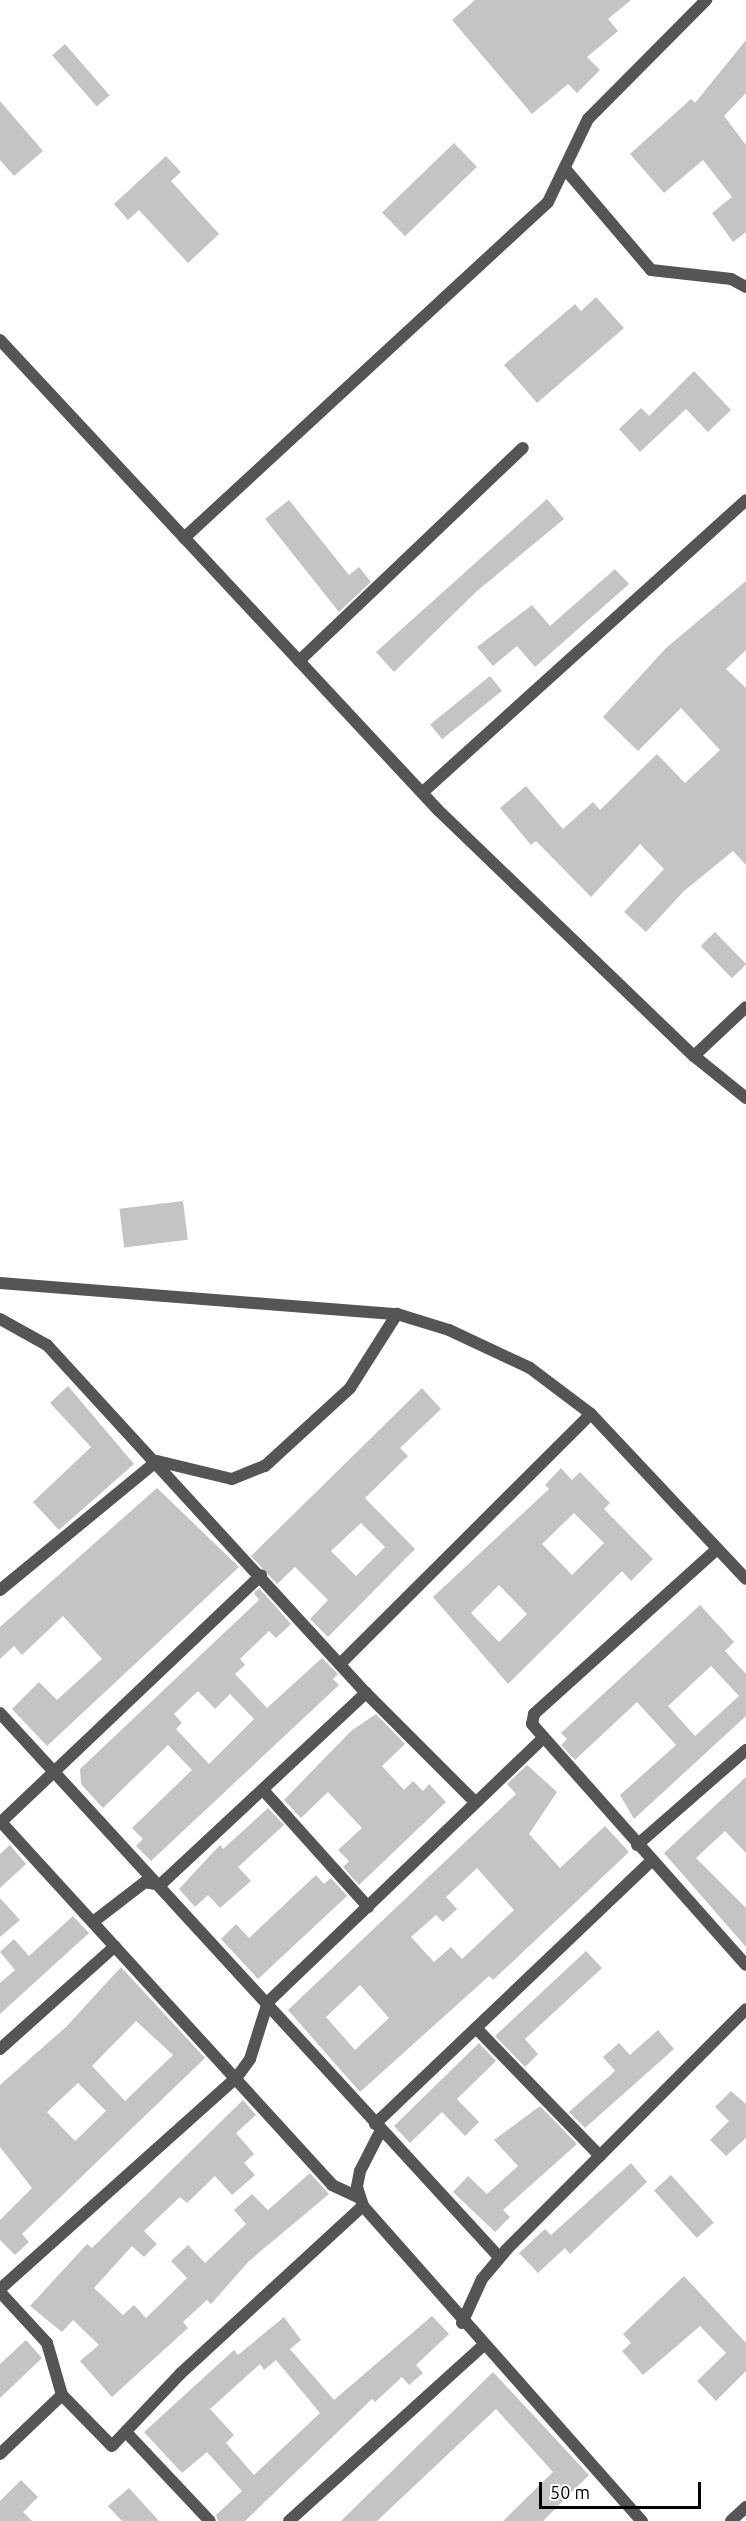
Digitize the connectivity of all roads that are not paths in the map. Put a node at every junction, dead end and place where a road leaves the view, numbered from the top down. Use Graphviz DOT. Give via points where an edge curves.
graph roads {
  1 [pos="706,0"];
  2 [pos="566,170"];
  3 [pos="746,270"];
  4 [pos="741,284"];
  5 [pos="0,340"];
  6 [pos="523,448"];
  7 [pos="746,500"];
  8 [pos="184,538"];
  9 [pos="299,661"];
  10 [pos="423,792"];
  11 [pos="746,1006"];
  12 [pos="694,1056"];
  13 [pos="746,1098"];
  14 [pos="0,1283"];
  15 [pos="397,1314"];
  16 [pos="0,1319"];
  17 [pos="591,1414"];
  18 [pos="157,1461"];
  19 [pos="716,1550"];
  20 [pos="261,1575"];
  21 [pos="746,1579"];
  22 [pos="0,1590"];
  23 [pos="340,1664"];
  24 [pos="366,1693"];
  25 [pos="0,1713"];
  26 [pos="543,1738"];
  27 [pos="746,1750"];
  28 [pos="56,1774"];
  29 [pos="264,1791"];
  30 [pos="473,1800"];
  31 [pos="1,1823"];
  32 [pos="637,1845"];
  33 [pos="652,1860"];
  34 [pos="160,1885"];
  35 [pos="368,1907"];
  36 [pos="93,1922"];
  37 [pos="115,1946"];
  38 [pos="746,1965"];
  39 [pos="268,2001"];
  40 [pos="746,2009"];
  41 [pos="476,2028"];
  42 [pos="0,2049"];
  43 [pos="237,2077"];
  44 [pos="378,2127"];
  45 [pos="600,2156"];
  46 [pos="360,2202"];
  47 [pos="499,2257"];
  48 [pos="0,2290"];
  49 [pos="462,2323"];
  50 [pos="483,2346"];
  51 [pos="62,2395"];
  52 [pos="126,2432"];
  53 [pos="0,2454"];
  54 [pos="746,2507"];
  55 [pos="210,2521"];
  56 [pos="289,2521"];
  57 [pos="642,2521"];
  58 [pos="731,2521"];
  1 -- 2 [label="street" via="592,115"];
  2 -- 4 [label="street" via="645,266 668,276"];
  2 -- 8 [label="street" via="548,202"];
  3 -- 4 [label="street"];
  5 -- 8 [label="street"];
  6 -- 9 [label="street"];
  7 -- 10 [label="street"];
  8 -- 9 [label="street"];
  9 -- 10 [label="street"];
  10 -- 12 [label="street"];
  11 -- 12 [label="street"];
  12 -- 13 [label="street"];
  14 -- 15 [label="street"];
  15 -- 17 [label="street" via="449,1330 530,1368"];
  15 -- 18 [label="street" via="350,1388 265,1466 232,1479"];
  16 -- 18 [label="street" via="47,1346"];
  17 -- 19 [label="street"];
  17 -- 23 [label="street"];
  18 -- 20 [label="street"];
  18 -- 22 [label="street"];
  19 -- 21 [label="street"];
  19 -- 26 [label="street" via="534,1714 532,1724"];
  20 -- 23 [label="street"];
  20 -- 28 [label="street"];
  23 -- 24 [label="street"];
  24 -- 29 [label="street"];
  24 -- 30 [label="street"];
  25 -- 28 [label="street"];
  26 -- 30 [label="street"];
  26 -- 32 [label="street"];
  27 -- 32 [label="street"];
  28 -- 31 [label="street"];
  28 -- 34 [label="street"];
  29 -- 34 [label="street"];
  29 -- 35 [label="street"];
  30 -- 35 [label="street"];
  31 -- 36 [label="street"];
  32 -- 33 [label="street"];
  33 -- 38 [label="street"];
  33 -- 41 [label="street"];
  34 -- 36 [label="street" via="145,1882"];
  34 -- 39 [label="street"];
  35 -- 39 [label="street"];
  36 -- 37 [label="street"];
  37 -- 42 [label="street"];
  37 -- 43 [label="street"];
  39 -- 43 [label="street" via="250,2059"];
  39 -- 44 [label="street"];
  40 -- 45 [label="street"];
  41 -- 44 [label="street"];
  41 -- 45 [label="street"];
  43 -- 46 [label="street" via="332,2186"];
  43 -- 48 [label="street"];
  44 -- 46 [label="street" via="360,2171"];
  44 -- 47 [label="street"];
  45 -- 47 [label="street"];
  46 -- 49 [label="street"];
  46 -- 52 [label="street" via="180,2374"];
  47 -- 49 [label="street" via="474,2294"];
  48 -- 51 [label="street" via="47,2343"];
  49 -- 50 [label="street"];
  50 -- 56 [label="street"];
  50 -- 57 [label="street"];
  51 -- 52 [label="street" via="112,2446"];
  51 -- 53 [label="street"];
  52 -- 55 [label="street"];
  54 -- 58 [label="street"];
}
